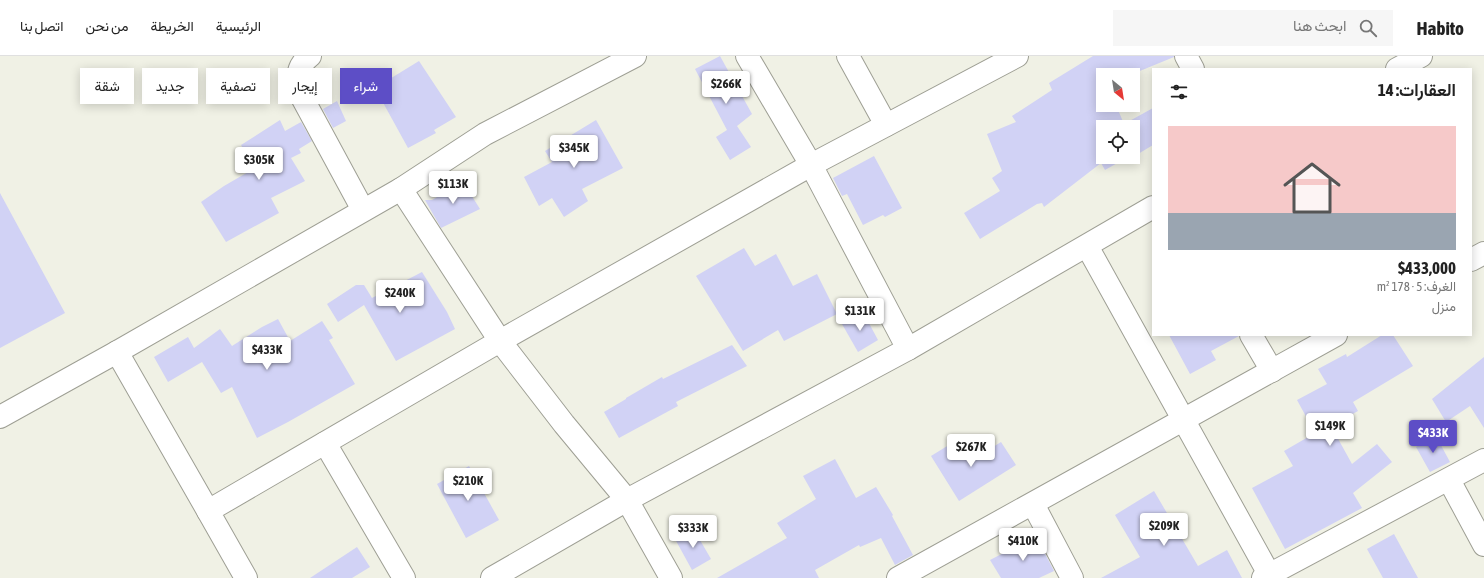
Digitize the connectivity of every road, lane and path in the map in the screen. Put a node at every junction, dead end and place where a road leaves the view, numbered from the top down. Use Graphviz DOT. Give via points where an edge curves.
graph roads {
  1 [pos="310,56"];
  2 [pos="634,56"];
  3 [pos="747,56"];
  4 [pos="848,56"];
  5 [pos="1017,56"];
  6 [pos="1186,56"];
  7 [pos="1421,56"];
  8 [pos="1192,68"];
  9 [pos="1399,68"];
  10 [pos="886,125"];
  11 [pos="811,165"];
  12 [pos="401,189"];
  13 [pos="1152,208"];
  14 [pos="363,210"];
  15 [pos="1087,246"];
  16 [pos="1484,253"];
  17 [pos="1472,259"];
  18 [pos="1251,336"];
  19 [pos="1334,336"];
  20 [pos="500,341"];
  21 [pos="908,349"];
  22 [pos="117,352"];
  23 [pos="1272,371"];
  24 [pos="0,417"];
  25 [pos="1183,420"];
  26 [pos="325,442"];
  27 [pos="1484,460"];
  28 [pos="1449,480"];
  29 [pos="627,500"];
  30 [pos="1033,504"];
  31 [pos="208,511"];
  32 [pos="1484,545"];
  33 [pos="1266,576"];
  34 [pos="246,578"];
  35 [pos="404,578"];
  36 [pos="492,578"];
  37 [pos="671,578"];
  38 [pos="898,578"];
  39 [pos="1072,578"];
  1 -- 14 [label="street" via="303,62 298,74 297,88"];
  2 -- 12 [label="street" via="485,134"];
  3 -- 11 [label="street"];
  4 -- 10 [label="street"];
  5 -- 10 [label="street"];
  6 -- 8 [label="street"];
  7 -- 9 [label="street"];
  10 -- 11 [label="street"];
  11 -- 20 [label="street"];
  11 -- 21 [label="street"];
  12 -- 14 [label="street"];
  12 -- 20 [label="street"];
  13 -- 15 [label="street"];
  14 -- 22 [label="street"];
  15 -- 21 [label="street"];
  15 -- 25 [label="street"];
  16 -- 17 [label="street"];
  18 -- 23 [label="street"];
  19 -- 23 [label="street"];
  20 -- 26 [label="street"];
  20 -- 29 [label="street"];
  21 -- 29 [label="street"];
  22 -- 24 [label="street"];
  22 -- 31 [label="street"];
  23 -- 25 [label="street"];
  25 -- 30 [label="street"];
  25 -- 33 [label="street"];
  26 -- 31 [label="street"];
  26 -- 35 [label="street"];
  27 -- 28 [label="street"];
  28 -- 32 [label="street"];
  28 -- 33 [label="street"];
  29 -- 36 [label="street"];
  29 -- 37 [label="street"];
  30 -- 38 [label="street"];
  30 -- 39 [label="street"];
  31 -- 34 [label="street"];
}
